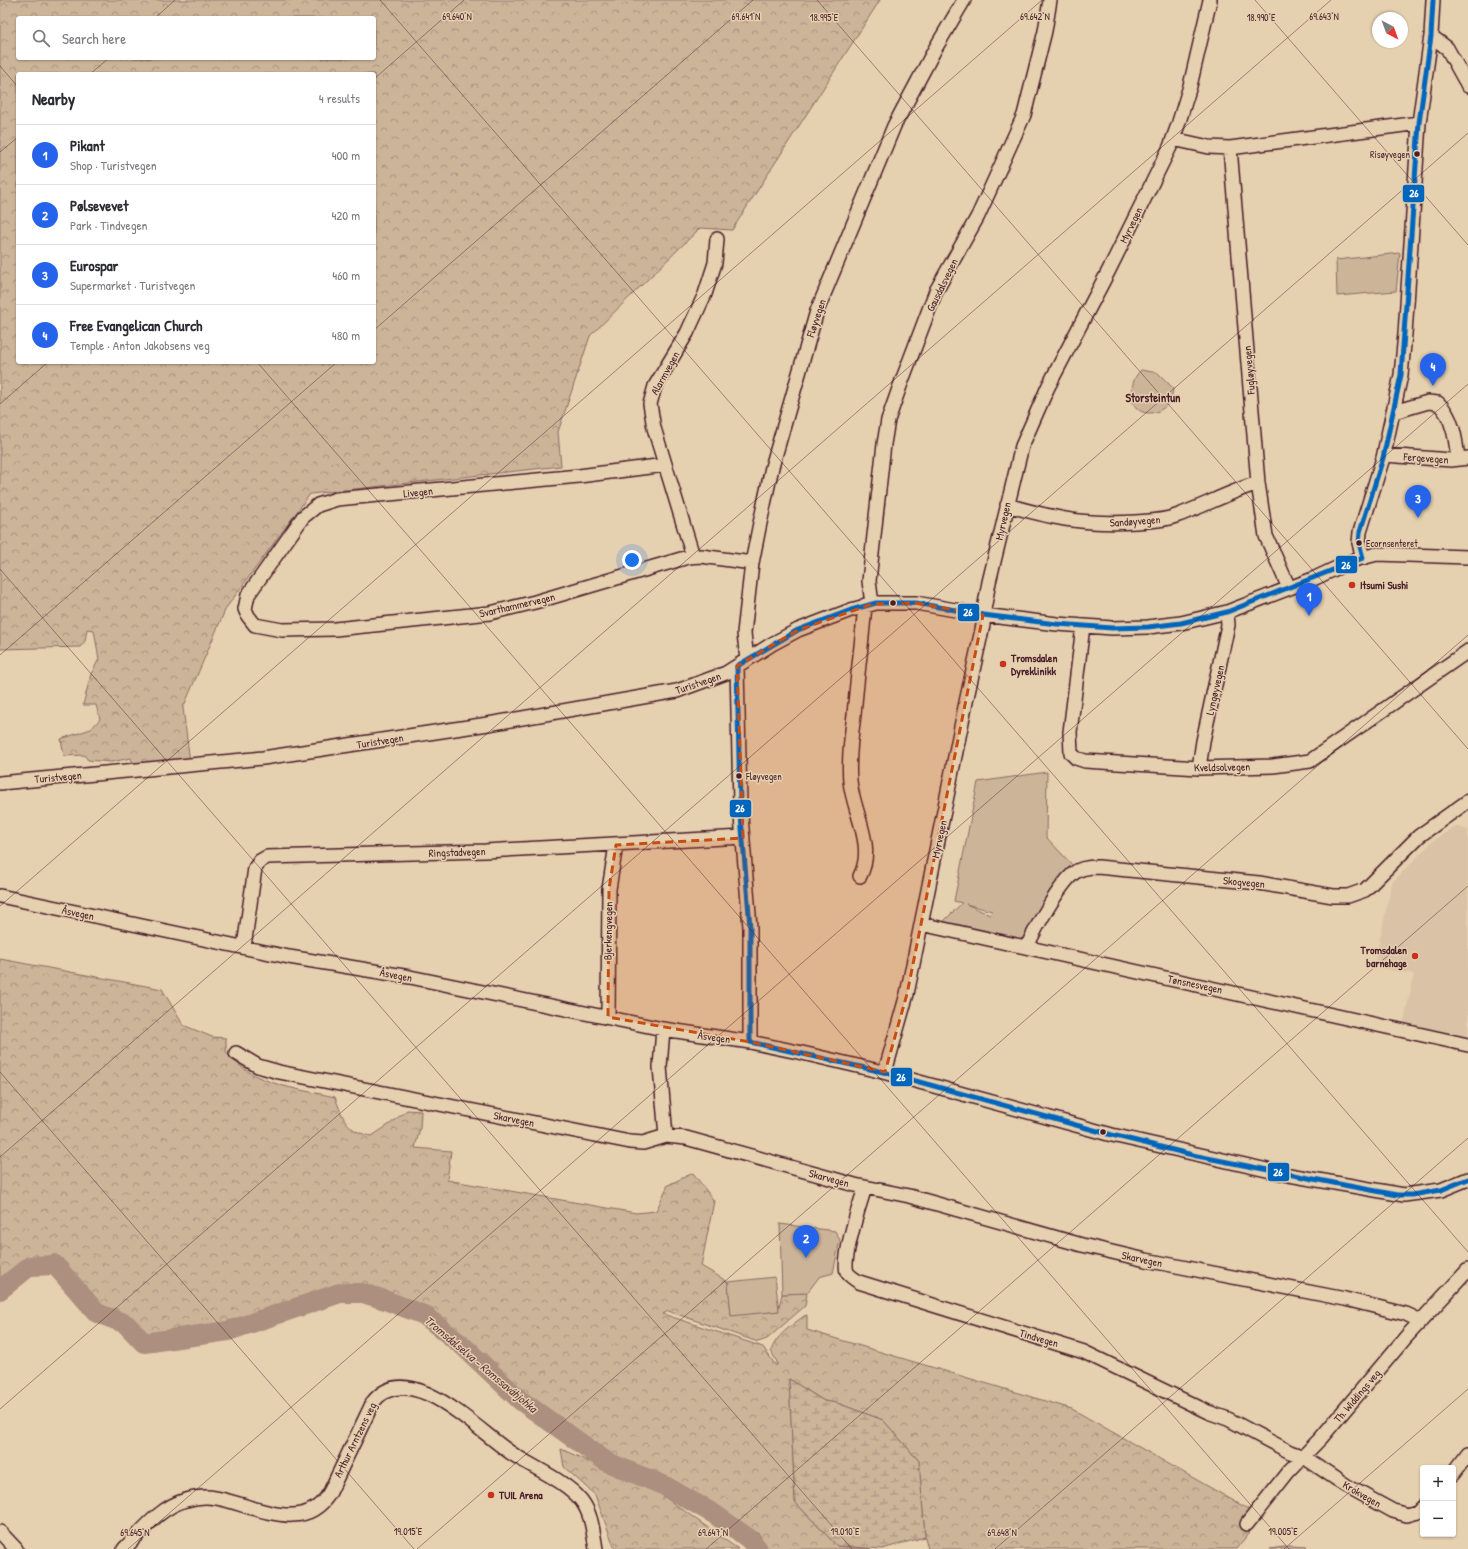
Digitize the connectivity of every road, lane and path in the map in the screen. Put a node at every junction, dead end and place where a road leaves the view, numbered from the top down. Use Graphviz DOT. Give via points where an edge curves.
graph roads {
  1 [pos="964,0"];
  2 [pos="1050,0"];
  3 [pos="1210,0"];
  4 [pos="1432,0"];
  5 [pos="1430,36"];
  6 [pos="1468,86"];
  7 [pos="1419,123"];
  8 [pos="1173,139"];
  9 [pos="1230,148"];
  10 [pos="717,239"];
  11 [pos="1394,412"];
  12 [pos="1384,455"];
  13 [pos="1463,458"];
  14 [pos="665,465"];
  15 [pos="1258,483"];
  16 [pos="1007,505"];
  17 [pos="693,556"];
  18 [pos="1468,557"];
  19 [pos="1363,558"];
  20 [pos="752,563"];
  21 [pos="1289,588"];
  22 [pos="869,604"];
  23 [pos="1227,612"];
  24 [pos="983,615"];
  25 [pos="254,624"];
  26 [pos="1083,626"];
  27 [pos="1468,651"];
  28 [pos="742,663"];
  29 [pos="1199,768"];
  30 [pos="0,783"];
  31 [pos="1468,801"];
  32 [pos="743,837"];
  33 [pos="616,845"];
  34 [pos="860,876"];
  35 [pos="0,896"];
  36 [pos="921,924"];
  37 [pos="244,947"];
  38 [pos="1027,947"];
  39 [pos="608,1017"];
  40 [pos="663,1029"];
  41 [pos="750,1042"];
  42 [pos="1468,1045"];
  43 [pos="236,1053"];
  44 [pos="885,1072"];
  45 [pos="666,1136"];
  46 [pos="1468,1179"];
  47 [pos="866,1188"];
  48 [pos="1468,1270"];
  49 [pos="1421,1321"];
  50 [pos="1468,1454"];
  51 [pos="1304,1457"];
  52 [pos="1456,1470"];
  53 [pos="1420,1509"];
  54 [pos="1247,1524"];
  55 [pos="0,1532"];
  56 [pos="16,1549"];
  57 [pos="124,1549"];
  58 [pos="596,1549"];
  1 -- 20 [label="street, Fløyvegen" via="894,126 818,311 772,467"];
  2 -- 22 [label="street, Gausdalsvegen" via="1024,114 978,216 936,291 888,420 869,581"];
  3 -- 8 [label="street, Myrvegen" via="1190,86"];
  4 -- 5 [label="street"];
  5 -- 6 [label="street" via="1447,48"];
  5 -- 7 [label="street"];
  7 -- 9 [label="street"];
  7 -- 11 [label="street" via="1404,344"];
  8 -- 9 [label="street" via="1209,147"];
  8 -- 16 [label="street, Myrvegen" via="1043,397 1022,446"];
  9 -- 15 [label="street, Fugløyvegen"];
  10 -- 14 [label="street, Alarmvegen" via="715,263 704,294 687,333 650,399 650,413"];
  11 -- 12 [label="street"];
  11 -- 13 [label="street" via="1428,402 1438,403 1448,416"];
  12 -- 13 [label="street, Fergevegen"];
  12 -- 19 [label="street" via="1360,532 1359,543"];
  14 -- 17 [label="street, Alarmvegen"];
  14 -- 25 [label="street, Livegen" via="324,503 303,517 248,595 245,609"];
  15 -- 16 [label="street, Sandøyvegen" via="1175,516 1148,521 1082,522 1054,518"];
  15 -- 21 [label="street, Fugløyvegen" via="1265,534"];
  16 -- 24 [label="street, Myrvegen"];
  17 -- 20 [label="street, Svarthammervegen"];
  17 -- 25 [label="street, Svarthammervegen" via="490,613 328,629 282,630"];
  18 -- 19 [label="street, Turistvegen" via="1387,554"];
  19 -- 21 [label="street, Turistvegen"];
  20 -- 28 [label="street, Fløyvegen"];
  21 -- 23 [label="street, Turistvegen"];
  22 -- 24 [label="street, Turistvegen" via="916,604"];
  22 -- 28 [label="street, Turistvegen" via="798,630"];
  22 -- 34 [label="street, Gausdalsvegen" via="849,768 852,797 865,845 864,864"];
  23 -- 26 [label="street, Turistvegen" via="1162,626"];
  23 -- 29 [label="street, Lyngøyvegen" via="1228,625 1202,741"];
  24 -- 26 [label="street, Turistvegen"];
  24 -- 36 [label="street, Myrvegen" via="977,658"];
  26 -- 29 [label="street, Kveldsolvegen" via="1070,732 1070,748 1074,756 1085,761"];
  27 -- 29 [label="street, Kveldsolvegen" via="1310,761"];
  28 -- 30 [label="street, Turistvegen" via="714,679 677,691 590,708 366,744 240,761"];
  28 -- 32 [label="street, Fløyvegen" via="739,776"];
  31 -- 38 [label="street, Skogvegen" via="1419,836 1365,890 1348,896 1333,896 1259,883 1098,867 1079,870 1067,881 1041,919"];
  32 -- 33 [label="street, Ringstadvegen"];
  32 -- 41 [label="street, Fløyvegen" via="750,927"];
  33 -- 37 [label="street, Ringstadvegen" via="267,857 260,861 254,871"];
  33 -- 39 [label="street, Bjerkengvegen" via="609,889"];
  35 -- 37 [label="street, Åsvegen"];
  36 -- 38 [label="street, Tønsnesvegen"];
  36 -- 44 [label="street, Myrvegen" via="907,994"];
  37 -- 39 [label="street, Åsvegen"];
  38 -- 42 [label="street, Tønsnesvegen"];
  39 -- 40 [label="street, Åsvegen"];
  40 -- 41 [label="street, Åsvegen"];
  40 -- 45 [label="street" via="660,1067"];
  41 -- 44 [label="street, Åsvegen"];
  43 -- 45 [label="street, Skarvegen" via="254,1064 275,1072 630,1142 643,1142"];
  44 -- 46 [label="street, Åsvegen" via="1197,1156 1398,1195 1441,1190"];
  45 -- 47 [label="street, Skarvegen" via="692,1140"];
  47 -- 49 [label="street, Skarvegen" via="910,1196 1107,1251 1345,1299 1406,1314"];
  47 -- 51 [label="street, Tindvegen" via="846,1265 850,1276 859,1282 1084,1352"];
  48 -- 49 [label="street, Th. Widdings veg"];
  49 -- 51 [label="street, Th. Widdings veg"];
  50 -- 52 [label="street"];
  51 -- 53 [label="street, Krokvegen" via="1357,1492 1399,1514 1412,1514"];
  51 -- 54 [label="street, Th. Widdings veg" via="1284,1477"];
  55 -- 56 [label="street"];
  57 -- 58 [label="street, Arthur Arntzens veg" via="157,1516 184,1500 216,1498 249,1508 299,1516 310,1512 321,1505 330,1492 378,1395 390,1388 404,1387 417,1389 448,1405 510,1452 571,1490 582,1501 589,1514"];
}
